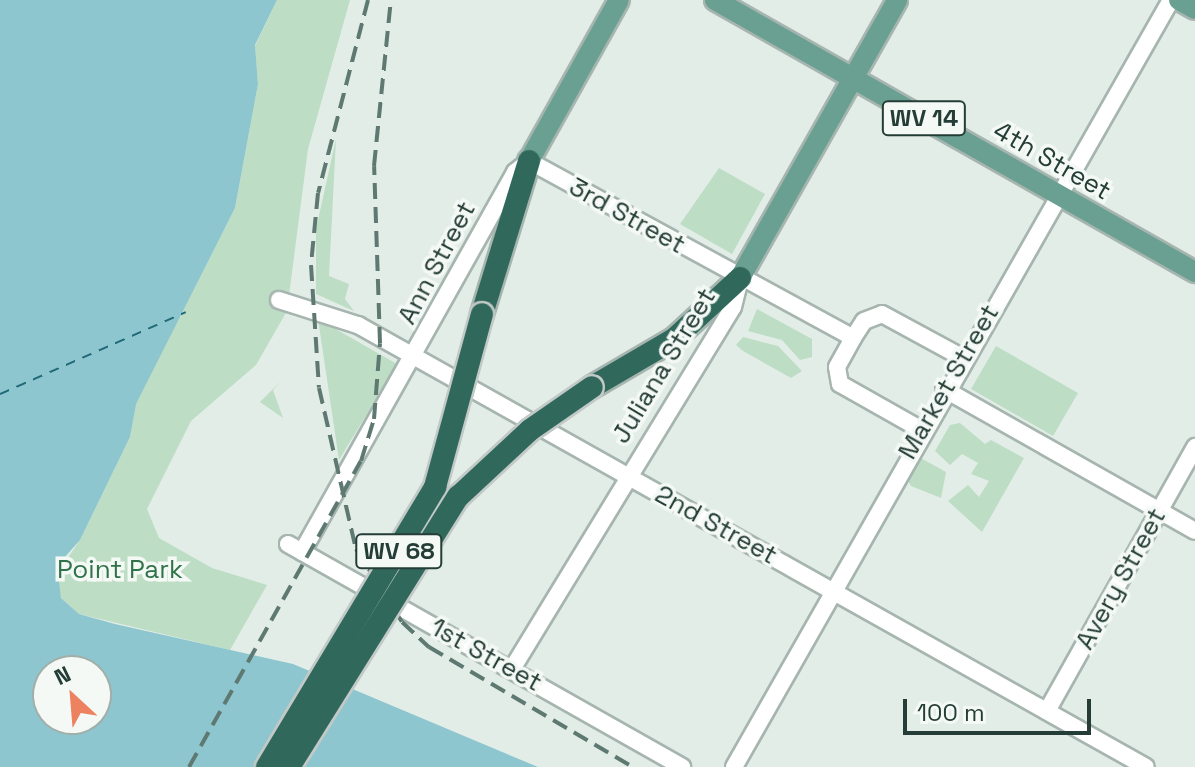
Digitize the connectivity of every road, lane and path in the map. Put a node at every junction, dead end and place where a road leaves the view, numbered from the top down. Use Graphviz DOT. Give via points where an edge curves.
graph roads {
  1 [pos="619,0"];
  2 [pos="715,0"];
  3 [pos="897,0"];
  4 [pos="1171,0"];
  5 [pos="1179,0"];
  6 [pos="1195,9"];
  7 [pos="855,78"];
  8 [pos="529,161"];
  9 [pos="1059,195"];
  10 [pos="1195,272"];
  11 [pos="740,278"];
  12 [pos="279,300"];
  13 [pos="853,338"];
  14 [pos="416,357"];
  15 [pos="963,358"];
  16 [pos="944,389"];
  17 [pos="920,429"];
  18 [pos="1195,447"];
  19 [pos="629,477"];
  20 [pos="1159,511"];
  21 [pos="1195,531"];
  22 [pos="295,548"];
  23 [pos="831,590"];
  24 [pos="512,669"];
  25 [pos="1047,711"];
  26 [pos="267,767"];
  27 [pos="289,767"];
  28 [pos="682,767"];
  29 [pos="734,767"];
  30 [pos="1146,767"];
  1 -- 8 [label="main road, Ann Street / WV 68"];
  2 -- 7 [label="main road, 4th Street / WV 14"];
  3 -- 7 [label="main road, Juliana Street / WV 68"];
  4 -- 9 [label="street, Market Street"];
  5 -- 6 [label="main road"];
  7 -- 9 [label="main road, 4th Street / WV 14"];
  7 -- 11 [label="main road, Juliana Street / WV 68"];
  8 -- 11 [label="street, 3rd Street"];
  8 -- 14 [label="street, Ann Street" via="515,172"];
  8 -- 26 [label="highway, WV 68, bridge" via="435,487"];
  9 -- 10 [label="main road, 4th Street / WV 14"];
  9 -- 15 [label="street, Market Street"];
  11 -- 13 [label="street, 3rd Street"];
  11 -- 19 [label="street, Juliana Street" via="733,307"];
  11 -- 27 [label="highway, WV 68, bridge" via="674,339 530,430 458,497"];
  12 -- 14 [label="street, 2nd Street" via="323,310"];
  13 -- 15 [label="street" via="864,321 882,314"];
  13 -- 17 [label="street" via="837,367 840,384"];
  14 -- 19 [label="street, 2nd Street"];
  14 -- 22 [label="street, Ann Street"];
  15 -- 16 [label="street, Market Street"];
  16 -- 17 [label="street, Market Street"];
  16 -- 20 [label="street"];
  17 -- 23 [label="street, Market Street"];
  18 -- 20 [label="street, Avery Street"];
  19 -- 23 [label="street, 2nd Street"];
  19 -- 24 [label="street, Juliana Street"];
  20 -- 21 [label="street"];
  20 -- 25 [label="street, Avery Street"];
  22 -- 24 [label="street, 1st Street"];
  23 -- 25 [label="street, 2nd Street"];
  23 -- 29 [label="street, Market Street"];
  24 -- 28 [label="street, 1st Street"];
  25 -- 30 [label="street, 2nd Street"];
}
